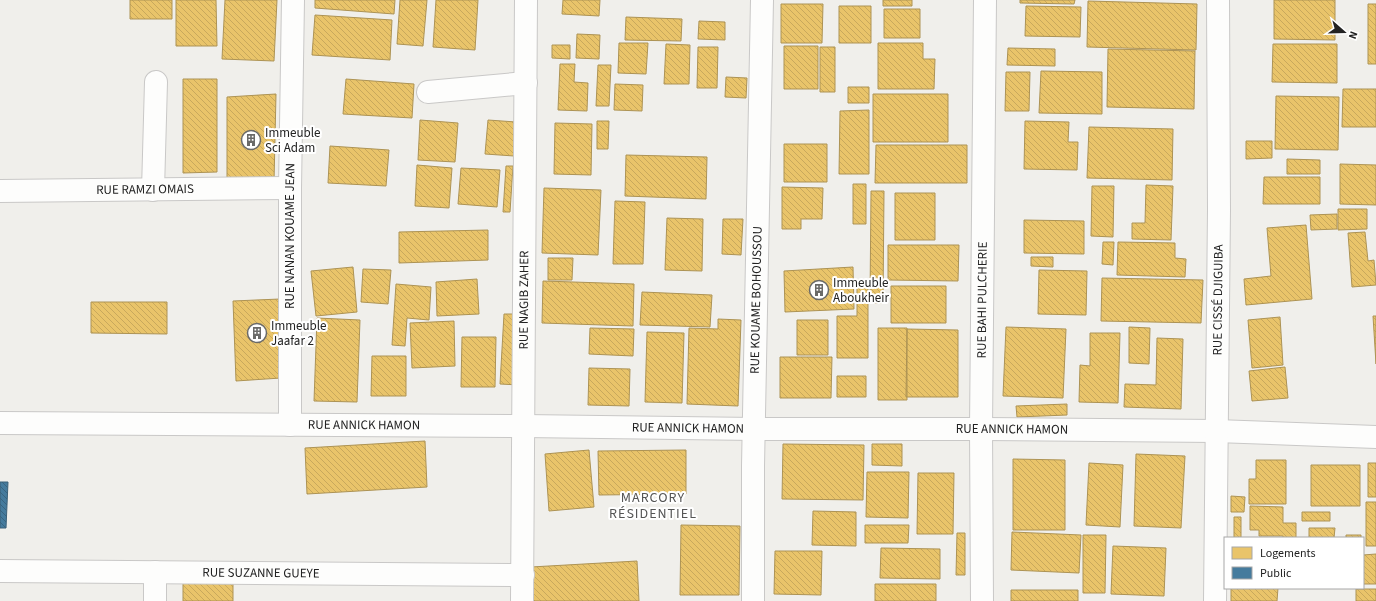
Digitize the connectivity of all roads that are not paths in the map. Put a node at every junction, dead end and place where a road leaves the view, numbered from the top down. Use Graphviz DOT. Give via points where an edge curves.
graph roads {
  1 [pos="293,0"];
  2 [pos="526,0"];
  3 [pos="762,0"];
  4 [pos="985,0"];
  5 [pos="1218,0"];
  6 [pos="156,82"];
  7 [pos="526,83"];
  8 [pos="428,92"];
  9 [pos="290,188"];
  10 [pos="153,190"];
  11 [pos="0,191"];
  12 [pos="0,423"];
  13 [pos="290,425"];
  14 [pos="524,426"];
  15 [pos="755,429"];
  16 [pos="981,429"];
  17 [pos="1216,431"];
  18 [pos="1376,437"];
  19 [pos="0,571"];
  20 [pos="155,572"];
  21 [pos="523,575"];
  22 [pos="155,601"];
  23 [pos="522,601"];
  24 [pos="753,601"];
  25 [pos="982,601"];
  26 [pos="1215,601"];
  1 -- 9 [label="street, RUE NANAN KOUAME JEAN"];
  2 -- 7 [label="street, RUE NAGIB ZAHER"];
  3 -- 15 [label="street, RUE KOUAME BOHOUSSOU"];
  4 -- 16 [label="street, RUE BAHI PULCHERIE"];
  5 -- 17 [label="street, RUE CISSÉ DJIGUIBA"];
  6 -- 10 [label="street"];
  7 -- 8 [label="street"];
  7 -- 14 [label="street, RUE NAGIB ZAHER"];
  9 -- 10 [label="street, RUE RAMZI OMAIS"];
  9 -- 13 [label="street, RUE NANAN KOUAME JEAN"];
  10 -- 11 [label="street, RUE RAMZI OMAIS"];
  12 -- 13 [label="street, RUE ANNICK HAMON"];
  13 -- 14 [label="street, RUE ANNICK HAMON"];
  14 -- 15 [label="street, RUE ANNICK HAMON"];
  14 -- 21 [label="street, RUE NAGIB ZAHER"];
  15 -- 16 [label="street, RUE ANNICK HAMON"];
  15 -- 24 [label="street, RUE KOUAME BOHOUSSOU"];
  16 -- 17 [label="street, RUE ANNICK HAMON"];
  16 -- 25 [label="street, RUE BAHI PULCHERIE"];
  17 -- 18 [label="street, RUE ANNICK HAMON"];
  17 -- 26 [label="street, RUE CISSÉ DJIGUIBA"];
  19 -- 20 [label="street, RUE SUZANNE GUEYE"];
  20 -- 21 [label="street, RUE SUZANNE GUEYE"];
  20 -- 22 [label="street"];
  21 -- 23 [label="street, RUE NAGIB ZAHER"];
}
